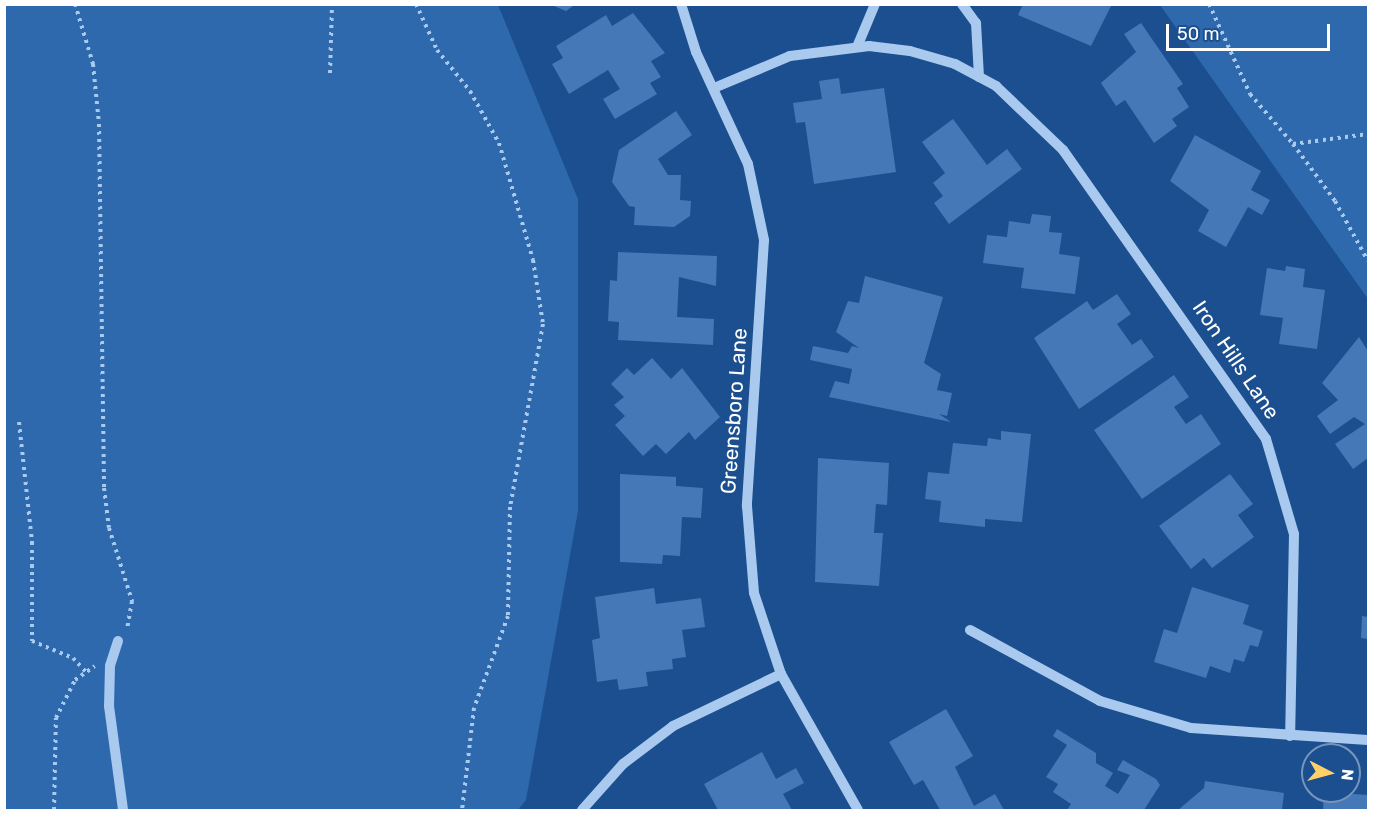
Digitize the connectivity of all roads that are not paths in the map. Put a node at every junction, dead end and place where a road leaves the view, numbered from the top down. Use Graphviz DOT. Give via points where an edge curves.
graph roads {
  1 [pos="681,4"];
  2 [pos="875,4"];
  3 [pos="962,4"];
  4 [pos="857,47"];
  5 [pos="979,77"];
  6 [pos="714,88"];
  7 [pos="970,630"];
  8 [pos="118,642"];
  9 [pos="781,674"];
  10 [pos="1290,736"];
  11 [pos="1368,740"];
  12 [pos="123,810"];
  13 [pos="582,810"];
  14 [pos="858,810"];
  1 -- 6 [label="street, Greensboro Lane"];
  2 -- 4 [label="street"];
  3 -- 5 [label="street" via="976,22"];
  4 -- 5 [label="street, Iron Hills Lane" via="910,51"];
  4 -- 6 [label="street, Iron Hills Lane" via="790,56"];
  5 -- 10 [label="street, Iron Hills Lane" via="1031,115 1063,150 1266,439 1293,534"];
  6 -- 9 [label="street, Greensboro Lane" via="748,164 764,240 747,506 754,593"];
  7 -- 10 [label="street" via="1100,701 1191,728"];
  8 -- 12 [label="street" via="110,666 109,706"];
  9 -- 13 [label="street" via="673,726 623,764"];
  9 -- 14 [label="street, Greensboro Lane"];
  10 -- 11 [label="street"];
}
